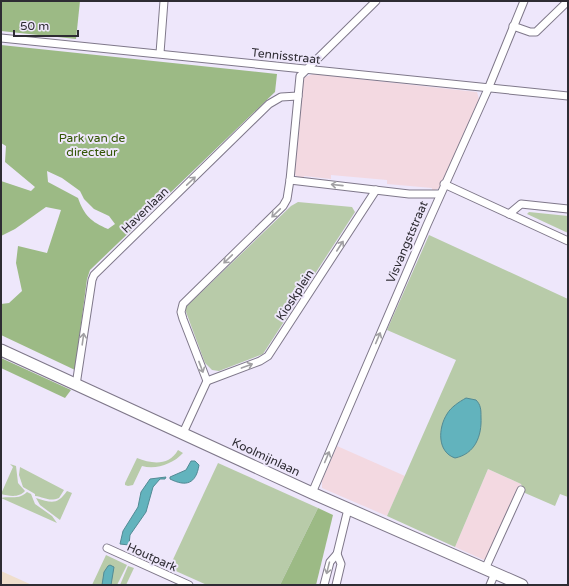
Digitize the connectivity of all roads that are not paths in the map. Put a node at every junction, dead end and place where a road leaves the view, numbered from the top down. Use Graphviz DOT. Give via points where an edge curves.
graph roads {
  1 [pos="164,1"];
  2 [pos="376,1"];
  3 [pos="524,1"];
  4 [pos="568,1"];
  5 [pos="513,26"];
  6 [pos="1,38"];
  7 [pos="160,53"];
  8 [pos="305,69"];
  9 [pos="488,89"];
  10 [pos="298,96"];
  11 [pos="568,96"];
  12 [pos="290,180"];
  13 [pos="444,184"];
  14 [pos="376,190"];
  15 [pos="440,194"];
  16 [pos="568,209"];
  17 [pos="509,214"];
  18 [pos="568,240"];
  19 [pos="1,350"];
  20 [pos="207,381"];
  21 [pos="76,385"];
  22 [pos="183,433"];
  23 [pos="521,490"];
  24 [pos="312,493"];
  25 [pos="348,509"];
  26 [pos="107,548"];
  27 [pos="337,554"];
  28 [pos="490,571"];
  29 [pos="189,585"];
  30 [pos="324,585"];
  31 [pos="336,585"];
  32 [pos="490,585"];
  33 [pos="522,585"];
  1 -- 7 [label="street"];
  2 -- 8 [label="street"];
  3 -- 5 [label="street, Visvangststraat"];
  4 -- 5 [label="street" via="536,32"];
  5 -- 9 [label="street, Visvangststraat"];
  6 -- 7 [label="street, Tennisstraat"];
  7 -- 8 [label="street, Tennisstraat"];
  8 -- 9 [label="street, Tennisstraat"];
  8 -- 10 [label="street" via="300,76"];
  9 -- 11 [label="street, Tennisstraat"];
  9 -- 13 [label="street, Visvangststraat"];
  10 -- 12 [label="street"];
  21 -- 10 [label="street, Havenlaan, one-way" via="94,275 269,104 281,97"];
  14 -- 12 [label="street, one-way"];
  12 -- 20 [label="street, one-way" via="283,206 183,304 183,320"];
  13 -- 15 [label="street, Visvangststraat"];
  13 -- 17 [label="street"];
  14 -- 15 [label="street"];
  20 -- 14 [label="street, Kioskplein, one-way" via="268,356"];
  24 -- 15 [label="street, Visvangststraat, one-way"];
  16 -- 17 [label="street" via="521,204"];
  17 -- 18 [label="street"];
  19 -- 21 [label="main road, Koolmijnlaan"];
  20 -- 22 [label="street"];
  21 -- 22 [label="main road, Koolmijnlaan"];
  22 -- 24 [label="main road, Koolmijnlaan"];
  23 -- 28 [label="street"];
  24 -- 25 [label="main road, Koolmijnlaan"];
  25 -- 27 [label="street"];
  25 -- 28 [label="main road, Koolmijnlaan"];
  26 -- 29 [label="street, Houtpark"];
  27 -- 30 [label="street, one-way" via="330,562"];
  27 -- 31 [label="street" via="341,564"];
  28 -- 32 [label="street"];
  28 -- 33 [label="main road, Koolmijnlaan"];
}
